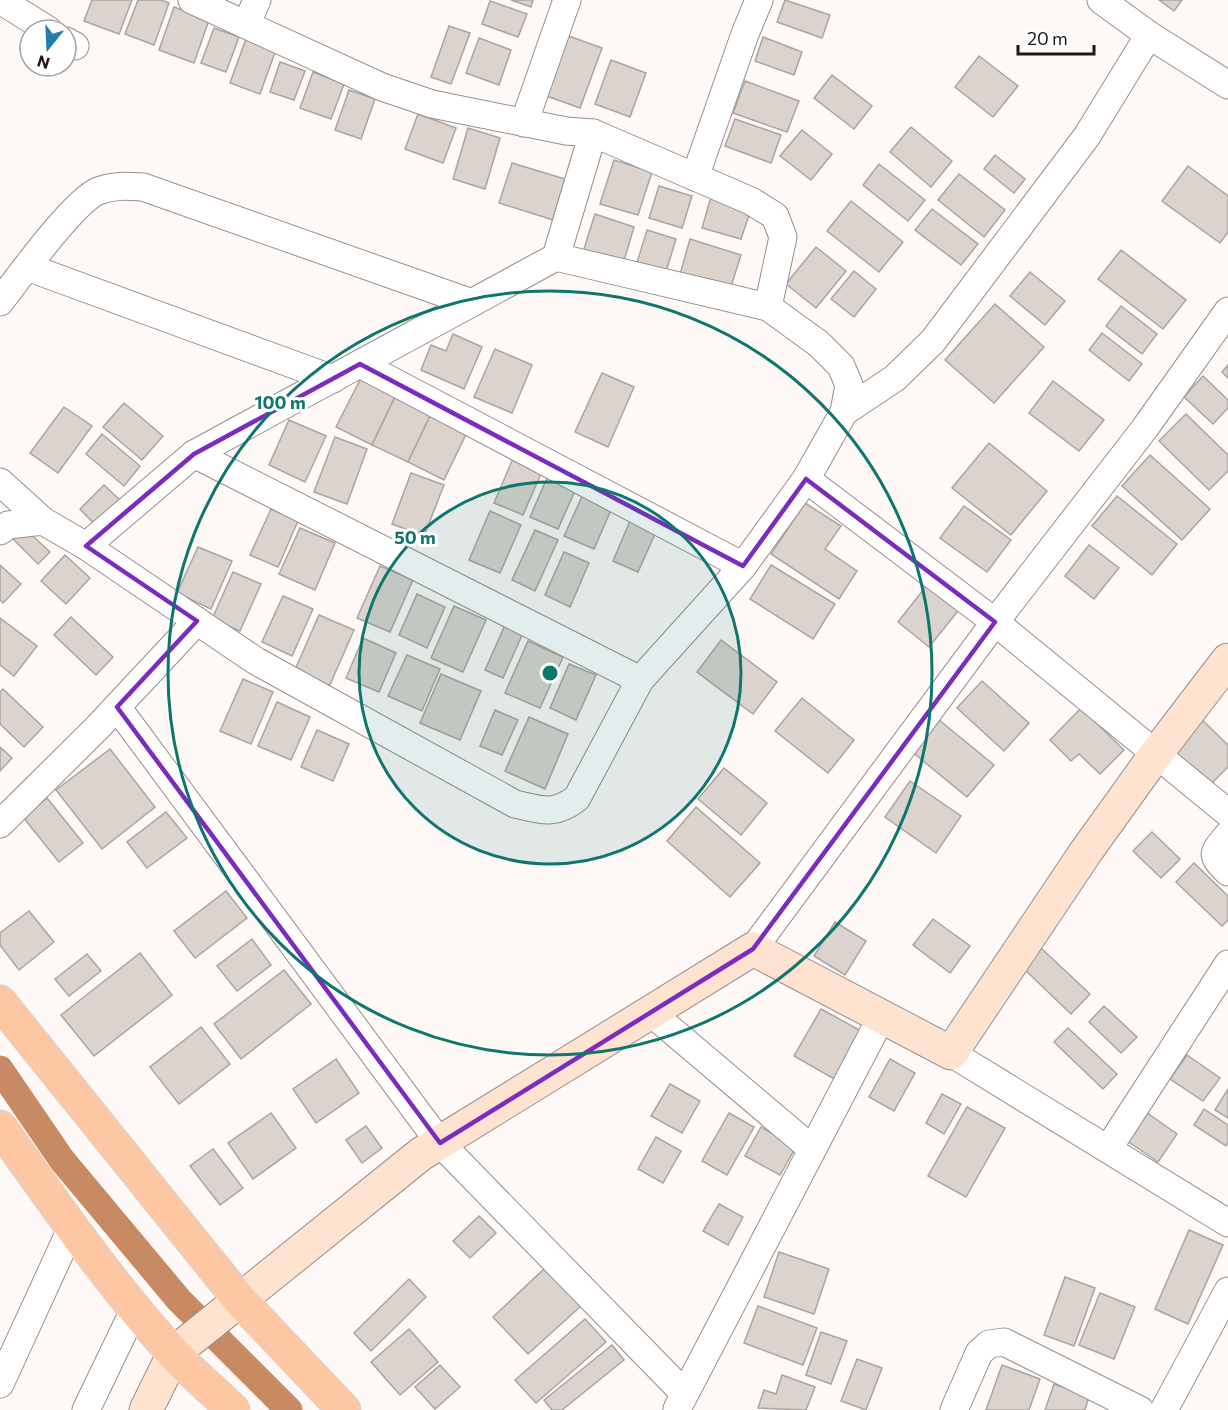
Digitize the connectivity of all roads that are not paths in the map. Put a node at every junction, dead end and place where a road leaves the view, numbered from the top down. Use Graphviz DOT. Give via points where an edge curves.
graph roads {
  1 [pos="0,0"];
  2 [pos="192,0"];
  3 [pos="257,0"];
  4 [pos="567,0"];
  5 [pos="759,0"];
  6 [pos="1101,0"];
  7 [pos="29,18"];
  8 [pos="246,25"];
  9 [pos="1149,34"];
  10 [pos="1228,85"];
  11 [pos="524,123"];
  12 [pos="593,133"];
  13 [pos="695,177"];
  14 [pos="556,257"];
  15 [pos="27,267"];
  16 [pos="0,302"];
  17 [pos="472,303"];
  18 [pos="768,307"];
  19 [pos="1228,311"];
  20 [pos="360,364"];
  21 [pos="333,379"];
  22 [pos="844,412"];
  23 [pos="194,454"];
  24 [pos="806,479"];
  25 [pos="0,482"];
  26 [pos="43,522"];
  27 [pos="0,531"];
  28 [pos="86,546"];
  29 [pos="743,566"];
  30 [pos="197,621"];
  31 [pos="995,622"];
  32 [pos="1228,660"];
  33 [pos="640,681"];
  34 [pos="117,707"];
  35 [pos="1156,754"];
  36 [pos="1228,813"];
  37 [pos="0,824"];
  38 [pos="1228,835"];
  39 [pos="1228,872"];
  40 [pos="753,949"];
  41 [pos="1228,964"];
  42 [pos="0,1002"];
  43 [pos="650,1012"];
  44 [pos="882,1017"];
  45 [pos="951,1053"];
  46 [pos="0,1126"];
  47 [pos="440,1143"];
  48 [pos="812,1149"];
  49 [pos="1108,1149"];
  50 [pos="1228,1222"];
  51 [pos="72,1227"];
  52 [pos="1228,1291"];
  53 [pos="135,1308"];
  54 [pos="206,1326"];
  55 [pos="0,1384"];
  56 [pos="680,1402"];
  57 [pos="86,1410"];
  58 [pos="146,1410"];
  59 [pos="233,1410"];
  60 [pos="344,1410"];
  61 [pos="954,1410"];
  62 [pos="1140,1410"];
  63 [pos="1164,1410"];
  1 -- 7 [label="street"];
  2 -- 8 [label="street"];
  3 -- 8 [label="street"];
  4 -- 11 [label="street"];
  5 -- 13 [label="street"];
  6 -- 9 [label="street"];
  8 -- 11 [label="street" via="382,87 432,104"];
  9 -- 10 [label="street"];
  9 -- 22 [label="street" via="1087,136 933,341 895,378"];
  11 -- 12 [label="street"];
  12 -- 13 [label="street"];
  12 -- 14 [label="street"];
  13 -- 18 [label="street" via="775,216 783,237"];
  14 -- 17 [label="street"];
  14 -- 18 [label="street"];
  15 -- 16 [label="street"];
  15 -- 17 [label="street" via="73,212 96,192 120,185 143,187"];
  15 -- 21 [label="street"];
  17 -- 20 [label="street"];
  18 -- 22 [label="street" via="819,344 841,366 849,385"];
  19 -- 31 [label="street" via="1145,428"];
  20 -- 21 [label="street"];
  20 -- 29 [label="street"];
  21 -- 23 [label="street"];
  22 -- 24 [label="street"];
  23 -- 28 [label="street"];
  23 -- 33 [label="street"];
  24 -- 29 [label="street"];
  24 -- 31 [label="street"];
  25 -- 26 [label="street"];
  26 -- 27 [label="street" via="8,525"];
  26 -- 28 [label="street"];
  28 -- 30 [label="street"];
  29 -- 33 [label="street"];
  30 -- 33 [label="street" via="256,661 515,804 542,810 564,809 577,798"];
  30 -- 34 [label="street"];
  31 -- 35 [label="street"];
  31 -- 40 [label="street"];
  32 -- 35 [label="street"];
  34 -- 37 [label="street"];
  34 -- 47 [label="street"];
  35 -- 36 [label="street"];
  35 -- 45 [label="street"];
  38 -- 39 [label="street" via="1214,856"];
  40 -- 43 [label="street"];
  40 -- 44 [label="street"];
  41 -- 49 [label="street"];
  42 -- 54 [label="main road"];
  43 -- 47 [label="street"];
  43 -- 48 [label="street"];
  44 -- 45 [label="street"];
  44 -- 48 [label="street"];
  45 -- 49 [label="street"];
  46 -- 51 [label="main road"];
  47 -- 54 [label="street" via="421,1154"];
  47 -- 56 [label="street"];
  48 -- 56 [label="street"];
  49 -- 50 [label="street"];
  51 -- 53 [label="main road"];
  51 -- 55 [label="street"];
  52 -- 63 [label="street"];
  53 -- 54 [label="main road"];
  53 -- 57 [label="street"];
  54 -- 58 [label="street"];
  54 -- 59 [label="main road"];
  54 -- 60 [label="main road"];
  61 -- 62 [label="street" via="979,1353 989,1344 1004,1342"];
}
